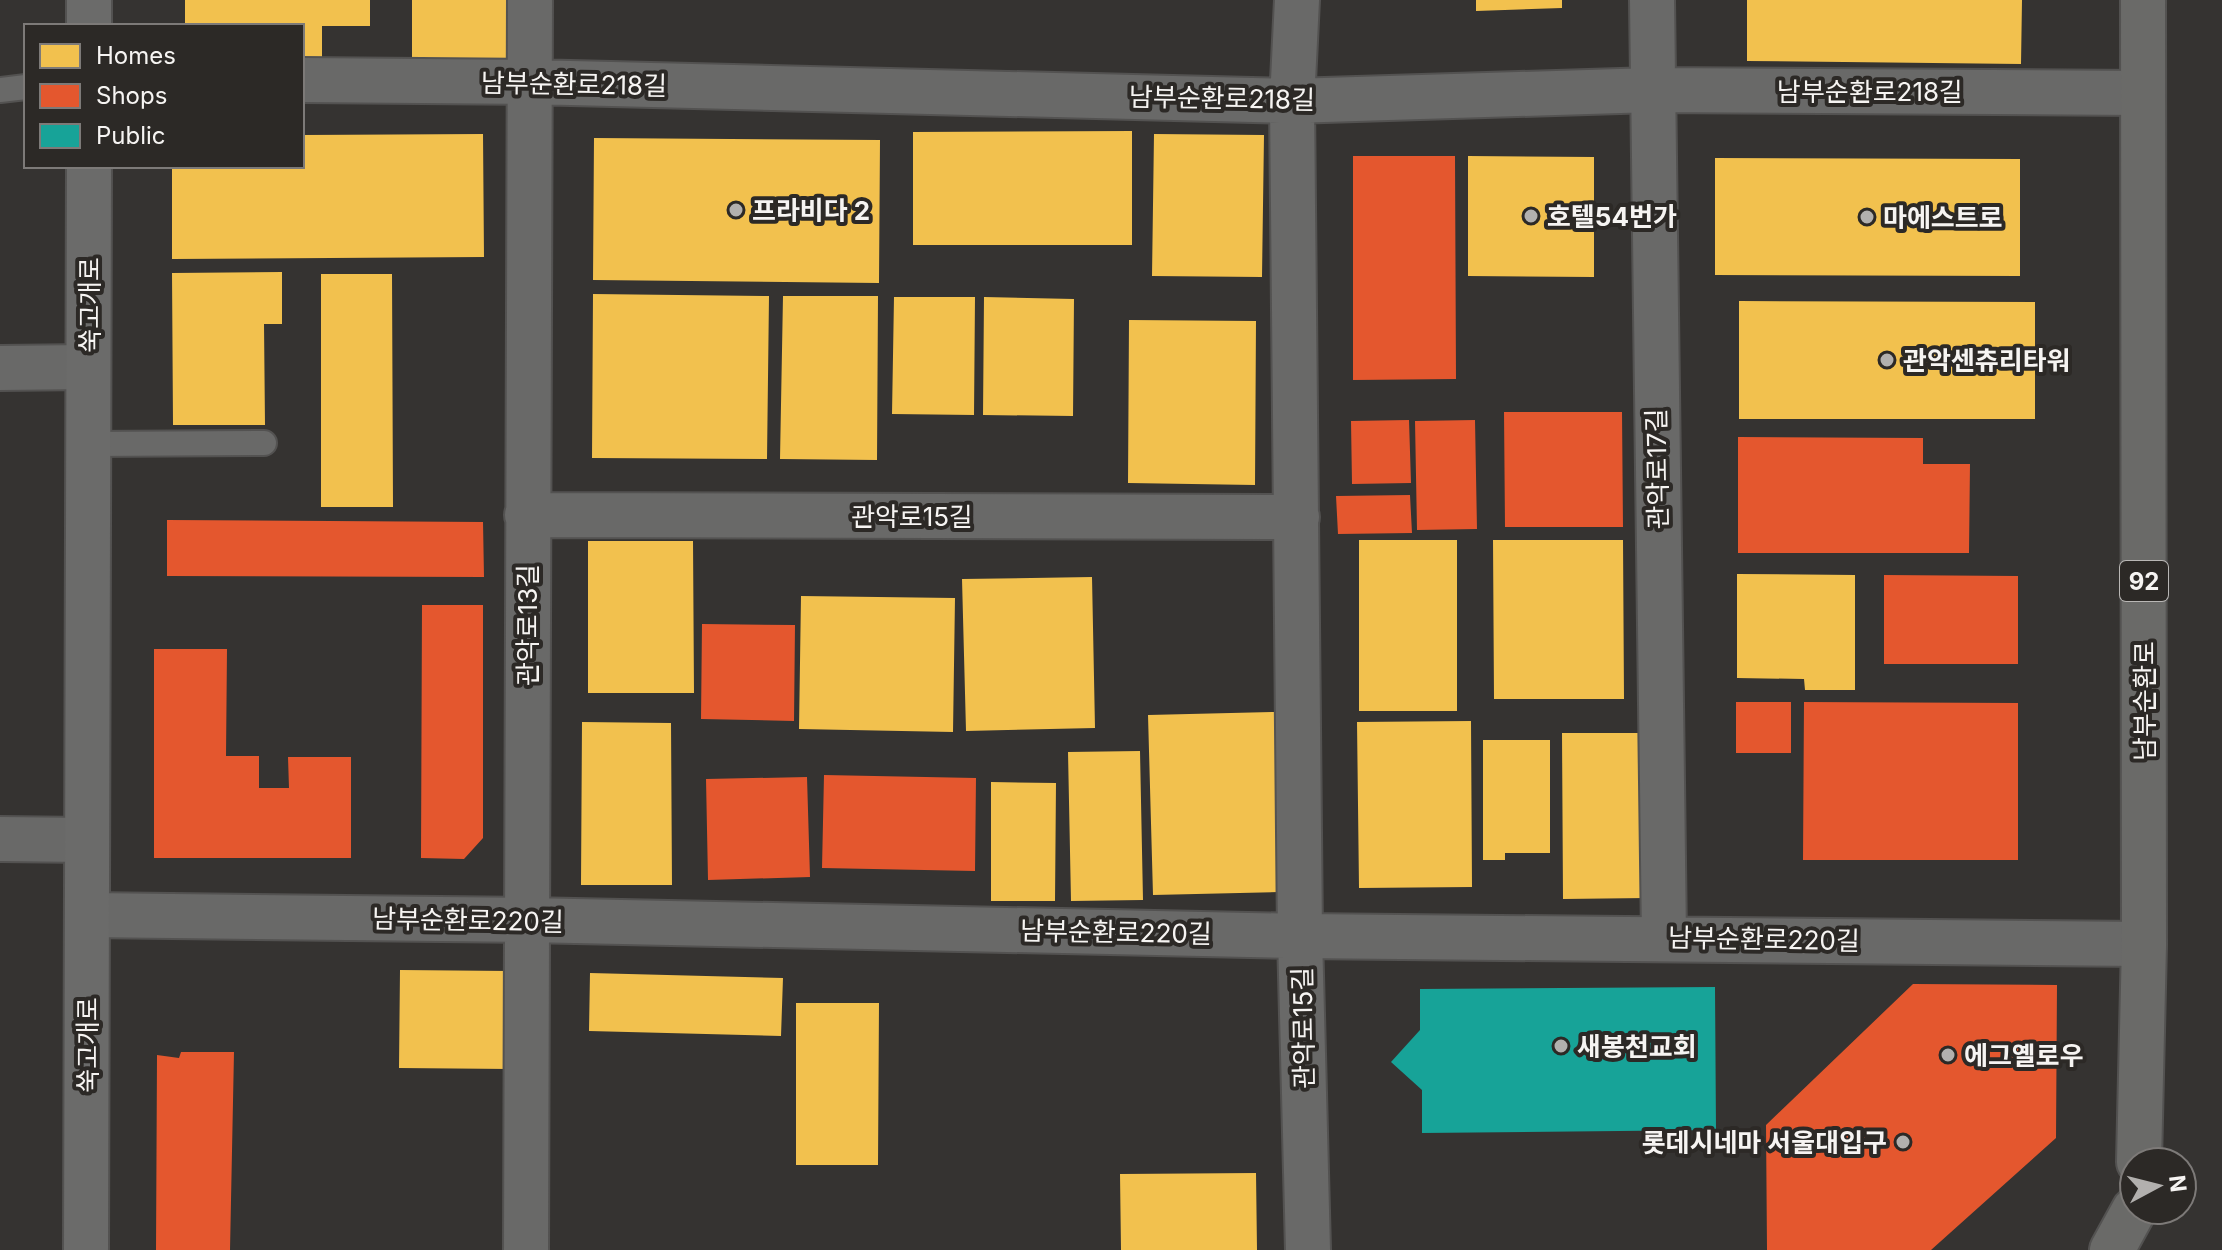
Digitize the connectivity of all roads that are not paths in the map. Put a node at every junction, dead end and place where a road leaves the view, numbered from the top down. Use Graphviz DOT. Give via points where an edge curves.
graph roads {
  1 [pos="89,0"];
  2 [pos="530,0"];
  3 [pos="1297,0"];
  4 [pos="1652,0"];
  5 [pos="2143,0"];
  6 [pos="89,24"];
  7 [pos="304,80"];
  8 [pos="530,82"];
  9 [pos="24,87"];
  10 [pos="0,90"];
  11 [pos="1652,90"];
  12 [pos="2143,93"];
  13 [pos="1292,101"];
  14 [pos="89,168"];
  15 [pos="88,367"];
  16 [pos="0,368"];
  17 [pos="264,443"];
  18 [pos="88,444"];
  19 [pos="527,515"];
  20 [pos="1297,517"];
  21 [pos="0,839"];
  22 [pos="87,840"];
  23 [pos="87,915"];
  24 [pos="528,920"];
  25 [pos="1300,936"];
  26 [pos="1664,938"];
  27 [pos="2144,944"];
  28 [pos="2139,1146"];
  29 [pos="2126,1226"];
  30 [pos="2134,1226"];
  31 [pos="86,1250"];
  32 [pos="526,1250"];
  33 [pos="1308,1250"];
  34 [pos="2112,1250"];
  35 [pos="2132,1250"];
  1 -- 6 [label="main road"];
  2 -- 8 [label="street, 관악로13길"];
  3 -- 13 [label="street, 관악로15길"];
  4 -- 11 [label="street, 관악로17길"];
  5 -- 12 [label="main road, 남부순환로 / 92"];
  7 -- 8 [label="street, 남부순환로218길"];
  8 -- 13 [label="street, 남부순환로218길"];
  8 -- 19 [label="street, 관악로13길"];
  9 -- 10 [label="lane"];
  11 -- 12 [label="street, 남부순환로218길"];
  11 -- 13 [label="street, 남부순환로218길"];
  11 -- 26 [label="street, 관악로17길"];
  12 -- 27 [label="main road, 남부순환로 / 92"];
  13 -- 20 [label="street, 관악로15길"];
  14 -- 15 [label="main road, 쑥고개로"];
  15 -- 16 [label="street"];
  15 -- 18 [label="main road, 쑥고개로"];
  17 -- 18 [label="lane"];
  18 -- 22 [label="main road, 쑥고개로"];
  19 -- 20 [label="street, 관악로15길"];
  19 -- 24 [label="street, 관악로13길"];
  20 -- 25 [label="street, 관악로15길"];
  21 -- 22 [label="street"];
  22 -- 23 [label="main road, 쑥고개로"];
  23 -- 24 [label="street, 남부순환로220길"];
  23 -- 31 [label="main road, 쑥고개로"];
  24 -- 25 [label="street, 남부순환로220길"];
  24 -- 32 [label="street, 관악로13길"];
  25 -- 26 [label="street, 남부순환로220길"];
  25 -- 33 [label="street, 관악로15길"];
  26 -- 27 [label="street, 남부순환로220길"];
  27 -- 28 [label="main road, 남부순환로 / 92"];
  29 -- 34 [label="main road"];
  30 -- 35 [label="main road"];
}
